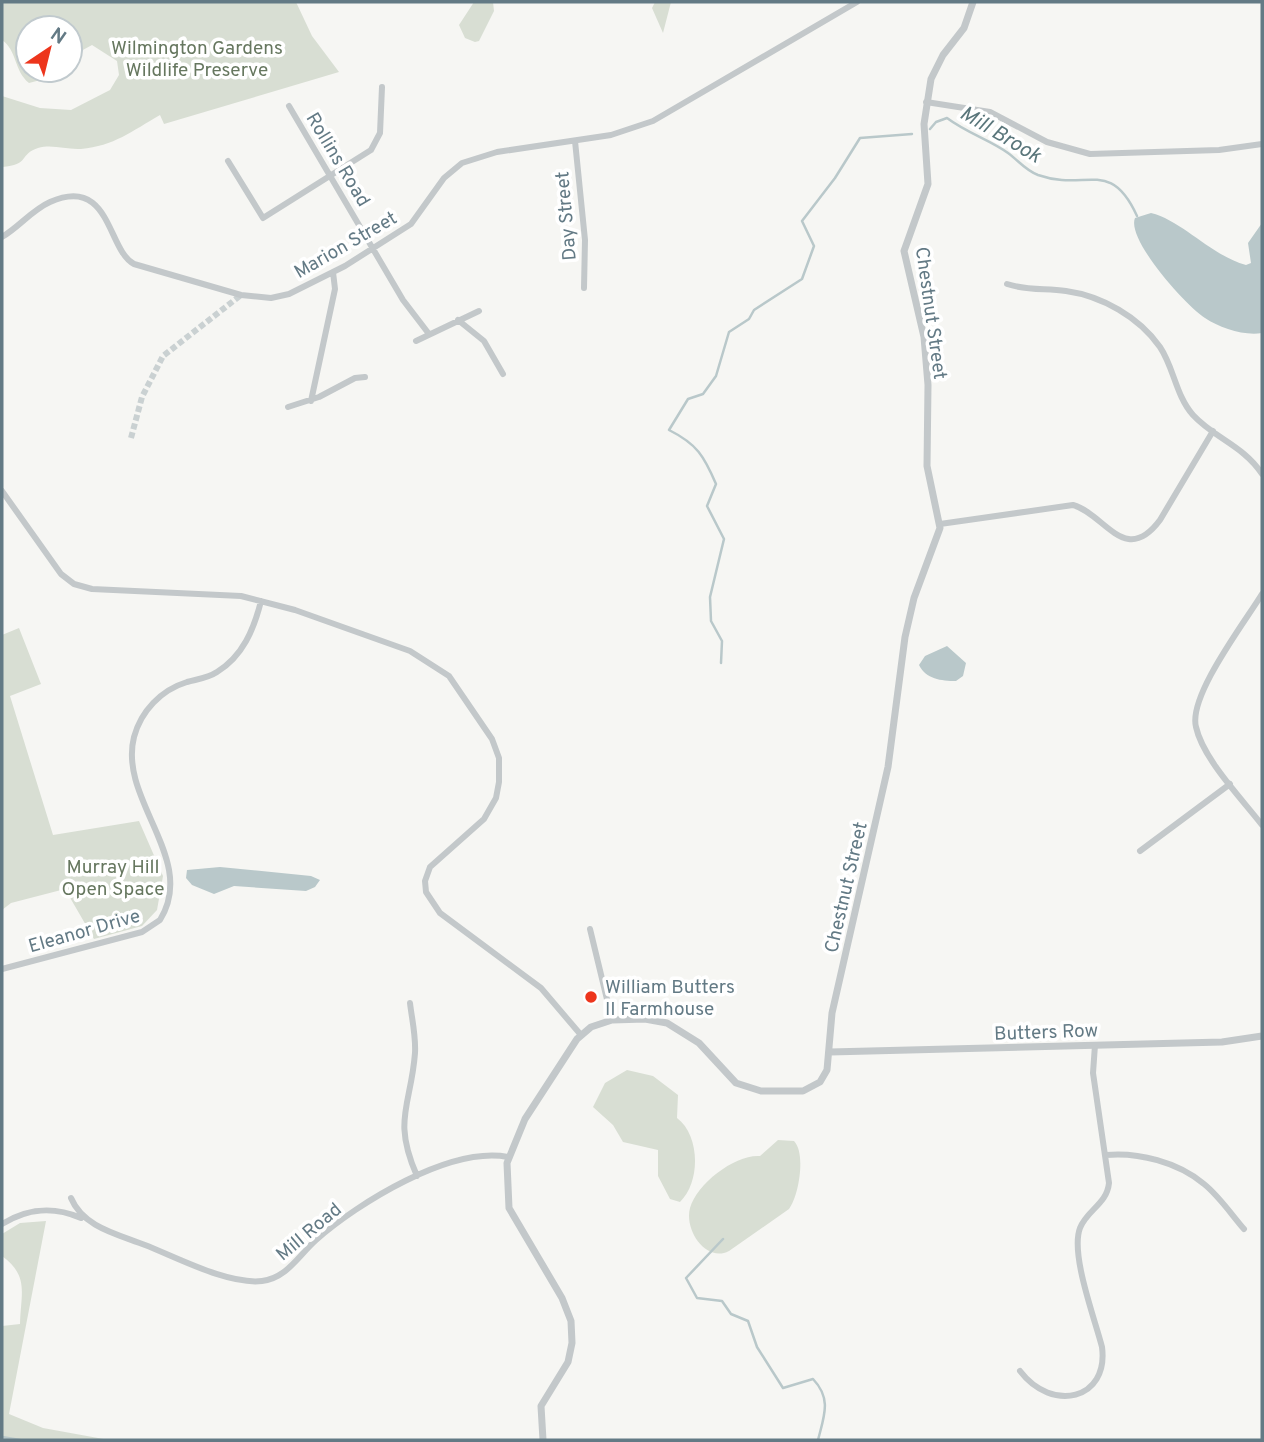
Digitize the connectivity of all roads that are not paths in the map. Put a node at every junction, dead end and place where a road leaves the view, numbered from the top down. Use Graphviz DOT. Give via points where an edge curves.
graph roads {
  1 [pos="857,2"];
  2 [pos="973,2"];
  3 [pos="382,87"];
  4 [pos="926,102"];
  5 [pos="289,106"];
  6 [pos="575,141"];
  7 [pos="1262,144"];
  8 [pos="228,161"];
  9 [pos="332,176"];
  10 [pos="2,237"];
  11 [pos="374,248"];
  12 [pos="333,272"];
  13 [pos="1007,284"];
  14 [pos="584,288"];
  15 [pos="479,311"];
  16 [pos="458,320"];
  17 [pos="429,334"];
  18 [pos="416,341"];
  19 [pos="503,374"];
  20 [pos="365,377"];
  21 [pos="311,401"];
  22 [pos="288,407"];
  23 [pos="1213,431"];
  24 [pos="1262,474"];
  25 [pos="2,491"];
  26 [pos="940,524"];
  27 [pos="1262,594"];
  28 [pos="261,601"];
  29 [pos="1230,784"];
  30 [pos="1262,825"];
  31 [pos="1140,851"];
  32 [pos="590,929"];
  33 [pos="2,969"];
  34 [pos="410,1003"];
  35 [pos="612,1020"];
  36 [pos="581,1035"];
  37 [pos="1262,1036"];
  38 [pos="1095,1045"];
  39 [pos="830,1052"];
  40 [pos="1106,1155"];
  41 [pos="508,1157"];
  42 [pos="417,1176"];
  43 [pos="71,1198"];
  44 [pos="86,1220"];
  45 [pos="2,1224"];
  46 [pos="1244,1229"];
  47 [pos="1020,1371"];
  48 [pos="543,1440"];
  1 -- 6 [label="street, Marion Street" via="653,121 617,134"];
  2 -- 4 [label="street, Chestnut Street" via="964,28 936,66"];
  3 -- 9 [label="street" via="376,144"];
  4 -- 7 [label="street" via="990,112 1056,146 1090,154"];
  4 -- 26 [label="street, Chestnut Street" via="928,184 904,251 924,337 927,466"];
  5 -- 9 [label="street, Rollins Road"];
  6 -- 11 [label="street, Marion Street" via="497,152 462,163 444,178 419,216"];
  6 -- 14 [label="street, Day Street" via="585,240"];
  8 -- 9 [label="street" via="262,218"];
  9 -- 11 [label="street, Rollins Road"];
  10 -- 12 [label="street, Marion Street" via="44,205 70,197 102,211 129,261 241,295 280,297"];
  11 -- 12 [label="street, Marion Street"];
  11 -- 17 [label="street, Rollins Road" via="403,300"];
  12 -- 21 [label="street" via="335,289"];
  13 -- 23 [label="street" via="1084,295 1130,317 1165,355 1190,412"];
  15 -- 16 [label="street"];
  16 -- 17 [label="street"];
  16 -- 19 [label="street" via="484,341"];
  17 -- 18 [label="street"];
  20 -- 21 [label="street"];
  21 -- 22 [label="street"];
  23 -- 24 [label="street" via="1245,452"];
  23 -- 26 [label="street" via="1157,524 1137,538 1112,534 1087,511 1073,505"];
  25 -- 28 [label="street" via="57,568 74,584 119,591 228,594"];
  26 -- 39 [label="street, Chestnut Street" via="905,637 887,776 832,1013"];
  27 -- 29 [label="street" via="1195,710 1199,736"];
  28 -- 33 [label="street, Eleanor Drive" via="252,632 231,660 208,677 164,692 147,710 136,732 133,773 171,874 160,920 146,931"];
  28 -- 36 [label="street" via="420,656 464,694 496,748 498,790 479,825 430,867 426,892 440,913 541,988"];
  29 -- 30 [label="street"];
  29 -- 31 [label="street"];
  32 -- 35 [label="street"];
  34 -- 42 [label="street" via="415,1055 404,1127"];
  35 -- 36 [label="street, Chestnut Street"];
  35 -- 39 [label="street, Chestnut Street" via="645,1019 673,1025 705,1049 736,1083 761,1091 812,1088 826,1073"];
  36 -- 41 [label="street" via="530,1111"];
  37 -- 38 [label="street, Butters Row" via="1222,1042"];
  38 -- 39 [label="street, Butters Row"];
  38 -- 40 [label="street" via="1093,1073"];
  40 -- 46 [label="street" via="1140,1154 1187,1174 1204,1184"];
  40 -- 47 [label="street" via="1107,1193 1083,1223 1077,1242 1102,1347 1099,1372 1088,1388 1065,1397 1039,1390"];
  41 -- 42 [label="street, Mill Road" via="461,1158"];
  41 -- 48 [label="street" via="509,1208 571,1321 568,1362 541,1406"];
  42 -- 44 [label="street, Mill Road" via="331,1228 283,1273 264,1281 226,1276"];
  43 -- 44 [label="street"];
  44 -- 45 [label="street, Mill Road" via="47,1210 24,1213"];
}
